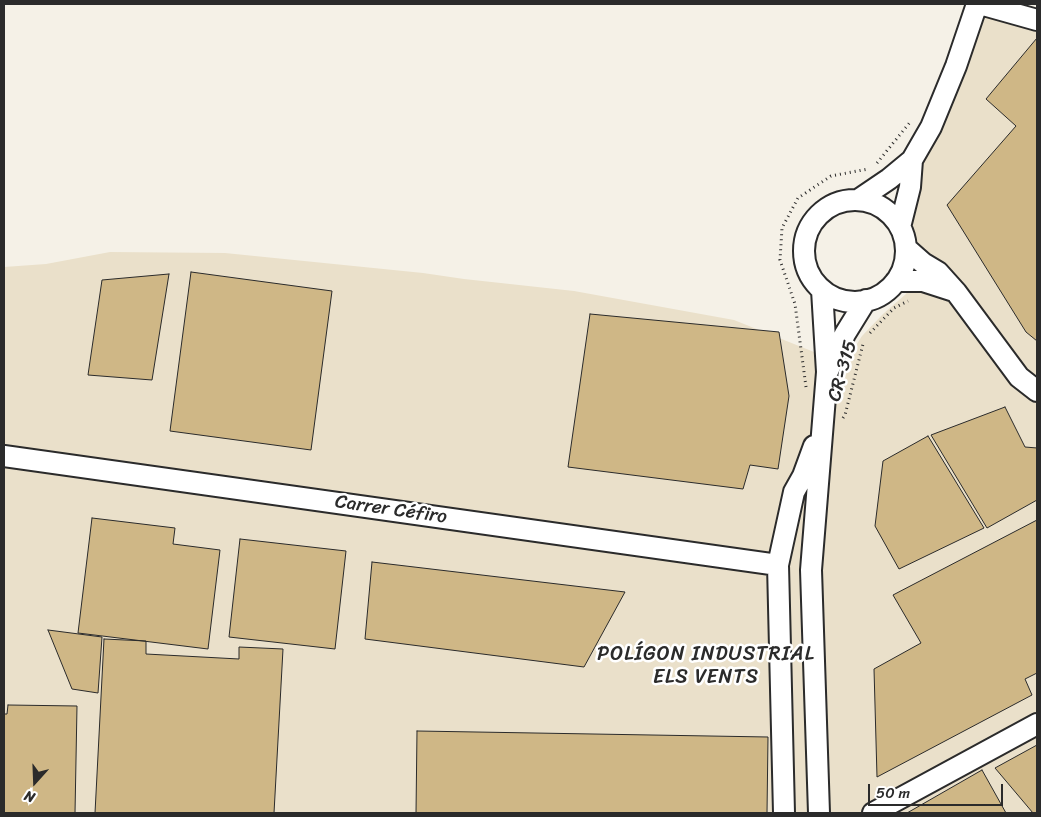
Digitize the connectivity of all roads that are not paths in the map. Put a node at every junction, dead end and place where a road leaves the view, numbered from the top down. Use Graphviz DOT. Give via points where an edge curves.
graph roads {
  1 [pos="978,4"];
  2 [pos="1037,20"];
  3 [pos="912,160"];
  4 [pos="858,200"];
  5 [pos="900,227"];
  6 [pos="906,248"];
  7 [pos="896,280"];
  8 [pos="822,290"];
  9 [pos="956,292"];
  10 [pos="866,300"];
  11 [pos="827,372"];
  12 [pos="1037,390"];
  13 [pos="823,422"];
  14 [pos="4,456"];
  15 [pos="778,565"];
  16 [pos="1037,724"];
  17 [pos="784,813"];
  18 [pos="819,813"];
  19 [pos="873,813"];
  1 -- 2 [label="street"];
  1 -- 3 [label="street" via="931,127"];
  3 -- 4 [label="street"];
  3 -- 5 [label="street" via="910,187"];
  4 -- 5 [label="street" via="875,204 890,213"];
  4 -- 8 [label="street" via="842,201 828,207 807,231 805,263"];
  5 -- 6 [label="street"];
  6 -- 7 [label="street" via="904,265"];
  6 -- 9 [label="street" via="938,272"];
  7 -- 9 [label="street" via="923,281"];
  7 -- 10 [label="street" via="888,290"];
  8 -- 10 [label="street" via="835,298"];
  8 -- 11 [label="street"];
  9 -- 12 [label="street" via="1020,377"];
  10 -- 11 [label="street"];
  11 -- 13 [label="street"];
  13 -- 15 [label="street" via="794,492"];
  13 -- 18 [label="street" via="811,570"];
  14 -- 15 [label="street, Carrer Céfiro"];
  15 -- 17 [label="street"];
  16 -- 19 [label="street"];
}
